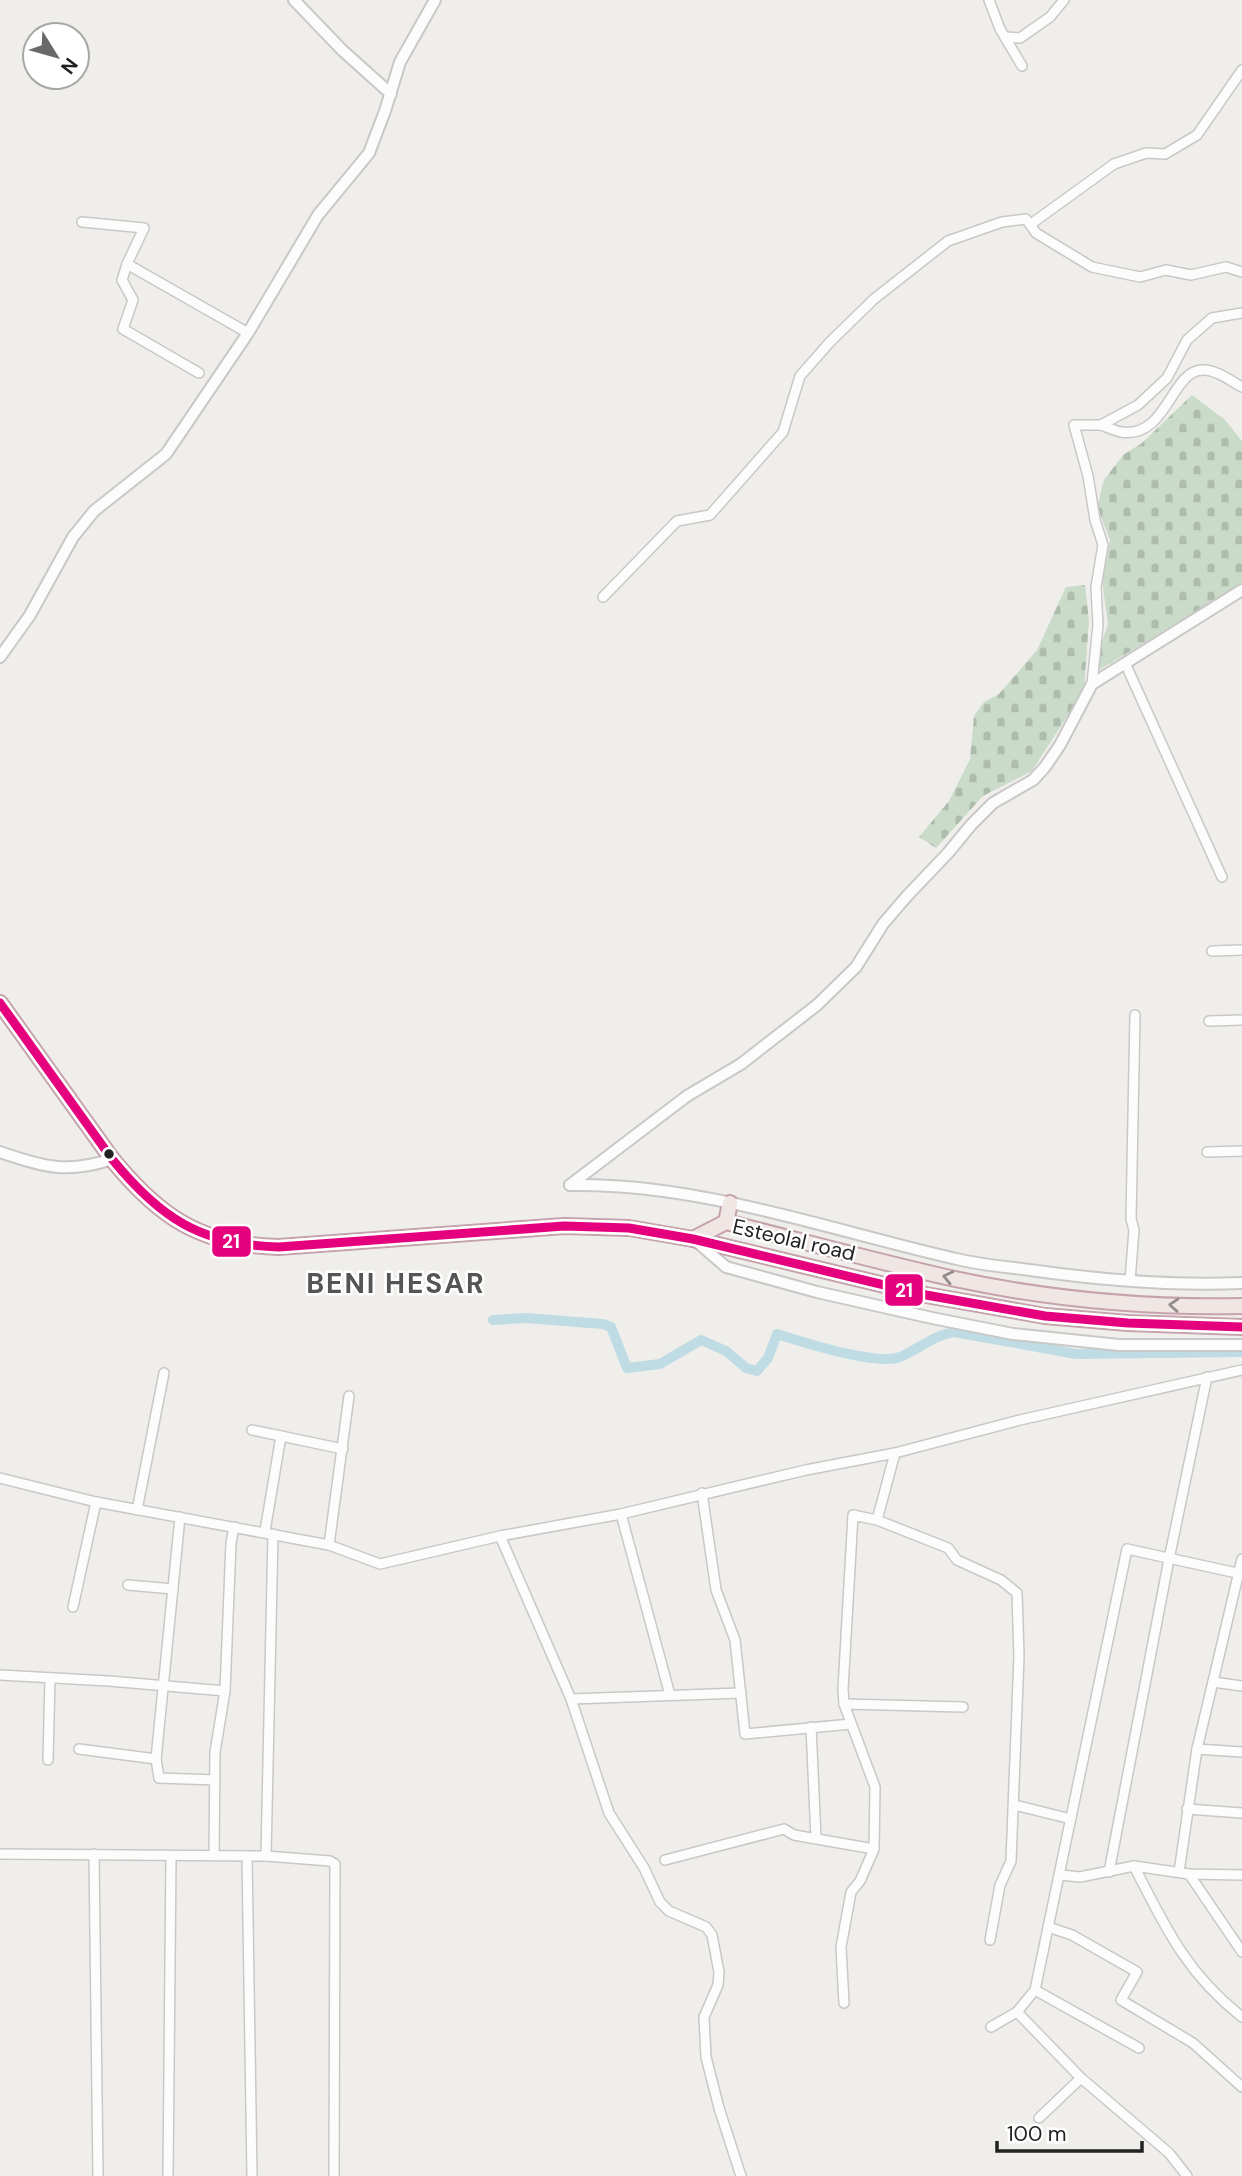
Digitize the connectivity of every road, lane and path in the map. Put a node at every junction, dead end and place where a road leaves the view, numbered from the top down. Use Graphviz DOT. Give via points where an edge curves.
graph roads {
  1 [pos="294,0"];
  2 [pos="435,0"];
  3 [pos="989,0"];
  4 [pos="1064,0"];
  5 [pos="1004,37"];
  6 [pos="1022,66"];
  7 [pos="1242,71"];
  8 [pos="391,94"];
  9 [pos="82,222"];
  10 [pos="1031,224"];
  11 [pos="127,264"];
  12 [pos="1242,272"];
  13 [pos="1242,313"];
  14 [pos="248,332"];
  15 [pos="199,373"];
  16 [pos="1242,387"];
  17 [pos="1101,425"];
  18 [pos="1242,590"];
  19 [pos="603,597"];
  20 [pos="0,656"];
  21 [pos="1125,663"];
  22 [pos="1092,684"];
  23 [pos="1222,877"];
  24 [pos="1242,950"];
  25 [pos="1212,951"];
  26 [pos="0,1003"];
  27 [pos="1135,1015"];
  28 [pos="1242,1020"];
  29 [pos="1209,1021"];
  30 [pos="0,1152"];
  31 [pos="1207,1152"];
  32 [pos="1242,1152"];
  33 [pos="112,1159"];
  34 [pos="730,1203"];
  35 [pos="726,1222"];
  36 [pos="693,1239"];
  37 [pos="1130,1281"];
  38 [pos="1242,1283"];
  39 [pos="1242,1306"];
  40 [pos="1242,1327"];
  41 [pos="1242,1345"];
  42 [pos="1242,1370"];
  43 [pos="164,1373"];
  44 [pos="1207,1377"];
  45 [pos="349,1396"];
  46 [pos="252,1430"];
  47 [pos="281,1436"];
  48 [pos="343,1449"];
  49 [pos="895,1452"];
  50 [pos="0,1478"];
  51 [pos="702,1493"];
  52 [pos="96,1502"];
  53 [pos="136,1510"];
  54 [pos="621,1514"];
  55 [pos="180,1517"];
  56 [pos="877,1520"];
  57 [pos="234,1527"];
  58 [pos="269,1532"];
  59 [pos="500,1536"];
  60 [pos="329,1545"];
  61 [pos="1169,1559"];
  62 [pos="1242,1559"];
  63 [pos="1237,1573"];
  64 [pos="128,1585"];
  65 [pos="173,1589"];
  66 [pos="73,1607"];
  67 [pos="0,1675"];
  68 [pos="50,1678"];
  69 [pos="1213,1682"];
  70 [pos="1242,1686"];
  71 [pos="165,1687"];
  72 [pos="225,1691"];
  73 [pos="741,1693"];
  74 [pos="670,1695"];
  75 [pos="571,1699"];
  76 [pos="844,1704"];
  77 [pos="963,1707"];
  78 [pos="851,1724"];
  79 [pos="811,1727"];
  80 [pos="79,1749"];
  81 [pos="1198,1749"];
  82 [pos="1242,1752"];
  83 [pos="156,1759"];
  84 [pos="48,1760"];
  85 [pos="215,1780"];
  86 [pos="1015,1805"];
  87 [pos="1187,1809"];
  88 [pos="1242,1813"];
  89 [pos="1071,1819"];
  90 [pos="816,1838"];
  91 [pos="874,1849"];
  92 [pos="0,1854"];
  93 [pos="93,1854"];
  94 [pos="214,1855"];
  95 [pos="171,1856"];
  96 [pos="247,1856"];
  97 [pos="266,1856"];
  98 [pos="665,1860"];
  99 [pos="1134,1866"];
  100 [pos="1109,1872"];
  101 [pos="1184,1873"];
  102 [pos="1061,1875"];
  103 [pos="1242,1875"];
  104 [pos="1048,1927"];
  105 [pos="990,1940"];
  106 [pos="1242,1952"];
  107 [pos="1035,1990"];
  108 [pos="844,2003"];
  109 [pos="1017,2012"];
  110 [pos="1242,2017"];
  111 [pos="991,2027"];
  112 [pos="1139,2048"];
  113 [pos="1081,2078"];
  114 [pos="1242,2087"];
  115 [pos="1039,2118"];
  116 [pos="98,2176"];
  117 [pos="168,2176"];
  118 [pos="252,2176"];
  119 [pos="334,2176"];
  120 [pos="741,2176"];
  121 [pos="1187,2176"];
  1 -- 8 [label="street"];
  2 -- 8 [label="street" via="400,62"];
  3 -- 5 [label="street"];
  4 -- 5 [label="street" via="1050,17 1020,38"];
  5 -- 6 [label="street"];
  7 -- 10 [label="street" via="1197,135 1165,154 1146,153 1114,163"];
  8 -- 14 [label="street" via="369,153 318,215"];
  9 -- 11 [label="street" via="144,228"];
  10 -- 12 [label="street" via="1036,233 1092,267 1140,277 1166,270 1191,275 1227,267"];
  10 -- 19 [label="street" via="1026,219 1002,222 948,241 874,299 800,376 783,432 710,515 677,521"];
  11 -- 14 [label="street"];
  11 -- 15 [label="street" via="122,280 133,300 122,329"];
  13 -- 17 [label="street" via="1212,318 1187,341 1167,378 1138,405"];
  14 -- 20 [label="street" via="166,454 94,511 73,537 30,615"];
  16 -- 17 [label="street" via="1216,373 1189,373 1148,427 1120,432"];
  17 -- 22 [label="street" via="1074,425 1103,545 1096,587 1098,625"];
  18 -- 21 [label="street"];
  21 -- 22 [label="street"];
  21 -- 23 [label="street"];
  22 -- 34 [label="street" via="1045,767 1033,780 993,803 971,825 883,924 856,967 817,1005 569,1185 598,1184"];
  24 -- 25 [label="street"];
  26 -- 33 [label="highway"];
  27 -- 37 [label="street"];
  28 -- 29 [label="street"];
  30 -- 33 [label="street" via="74,1169"];
  31 -- 32 [label="street"];
  33 -- 36 [label="highway" via="153,1204 176,1221 222,1241 250,1246 565,1226 629,1228"];
  34 -- 35 [label="highway"];
  34 -- 37 [label="street" via="964,1261"];
  35 -- 36 [label="highway, Esteolal road"];
  39 -- 35 [label="highway, Esteolal road, one-way" via="1194,1307 1042,1294 956,1279"];
  36 -- 40 [label="highway, Esteolal road" via="926,1295 1032,1314"];
  36 -- 41 [label="street" via="726,1267 959,1324 1119,1345"];
  37 -- 38 [label="street"];
  42 -- 44 [label="street"];
  43 -- 53 [label="street"];
  44 -- 49 [label="street"];
  44 -- 61 [label="street"];
  45 -- 48 [label="street"];
  46 -- 47 [label="street"];
  47 -- 48 [label="street"];
  47 -- 58 [label="street"];
  48 -- 60 [label="street"];
  49 -- 51 [label="street"];
  49 -- 56 [label="street"];
  50 -- 52 [label="street"];
  51 -- 54 [label="street"];
  51 -- 73 [label="street" via="716,1590 735,1640"];
  52 -- 53 [label="street"];
  52 -- 66 [label="street"];
  53 -- 55 [label="street"];
  54 -- 59 [label="street"];
  54 -- 74 [label="street"];
  55 -- 57 [label="street"];
  55 -- 65 [label="street"];
  56 -- 76 [label="street" via="853,1515"];
  56 -- 86 [label="street" via="948,1548 957,1560 1001,1580 1017,1593"];
  57 -- 58 [label="street"];
  57 -- 72 [label="street"];
  58 -- 60 [label="street"];
  58 -- 97 [label="street"];
  59 -- 60 [label="street" via="380,1564"];
  59 -- 75 [label="street"];
  61 -- 63 [label="street"];
  61 -- 89 [label="street" via="1127,1549"];
  61 -- 100 [label="street"];
  62 -- 63 [label="street"];
  63 -- 69 [label="street"];
  64 -- 65 [label="street"];
  65 -- 71 [label="street"];
  67 -- 68 [label="street"];
  68 -- 71 [label="street"];
  68 -- 84 [label="street"];
  69 -- 70 [label="street"];
  69 -- 81 [label="street"];
  71 -- 72 [label="street"];
  71 -- 83 [label="street"];
  72 -- 85 [label="street"];
  73 -- 74 [label="street"];
  73 -- 79 [label="street" via="745,1734"];
  74 -- 75 [label="street"];
  75 -- 120 [label="street" via="609,1813 644,1867 653,1891 669,1911 697,1921 712,1935 719,1972 704,2017 706,2057"];
  76 -- 77 [label="street"];
  76 -- 78 [label="street"];
  78 -- 79 [label="street"];
  78 -- 91 [label="street" via="875,1787"];
  79 -- 90 [label="street"];
  80 -- 83 [label="street"];
  81 -- 82 [label="street"];
  81 -- 87 [label="street"];
  83 -- 85 [label="street" via="159,1778"];
  85 -- 94 [label="street"];
  86 -- 89 [label="street"];
  86 -- 105 [label="street" via="1011,1861 1000,1885"];
  87 -- 88 [label="street"];
  87 -- 101 [label="street"];
  89 -- 102 [label="street"];
  90 -- 91 [label="street"];
  90 -- 98 [label="street" via="784,1829"];
  91 -- 108 [label="street" via="851,1892 843,1936"];
  92 -- 93 [label="street"];
  93 -- 95 [label="street"];
  93 -- 116 [label="street"];
  94 -- 95 [label="street"];
  94 -- 96 [label="street"];
  95 -- 117 [label="street"];
  96 -- 97 [label="street"];
  96 -- 118 [label="street"];
  97 -- 119 [label="street" via="335,1864"];
  99 -- 100 [label="street"];
  99 -- 101 [label="street"];
  99 -- 110 [label="street" via="1178,1950 1221,2001"];
  100 -- 102 [label="street"];
  101 -- 103 [label="street"];
  101 -- 106 [label="street"];
  102 -- 104 [label="street"];
  104 -- 107 [label="street"];
  104 -- 114 [label="street" via="1072,1935 1137,1972 1121,2000 1193,2043"];
  107 -- 109 [label="street"];
  107 -- 112 [label="street"];
  109 -- 111 [label="street"];
  109 -- 113 [label="street"];
  113 -- 115 [label="street"];
  113 -- 121 [label="street" via="1169,2153"];
}
